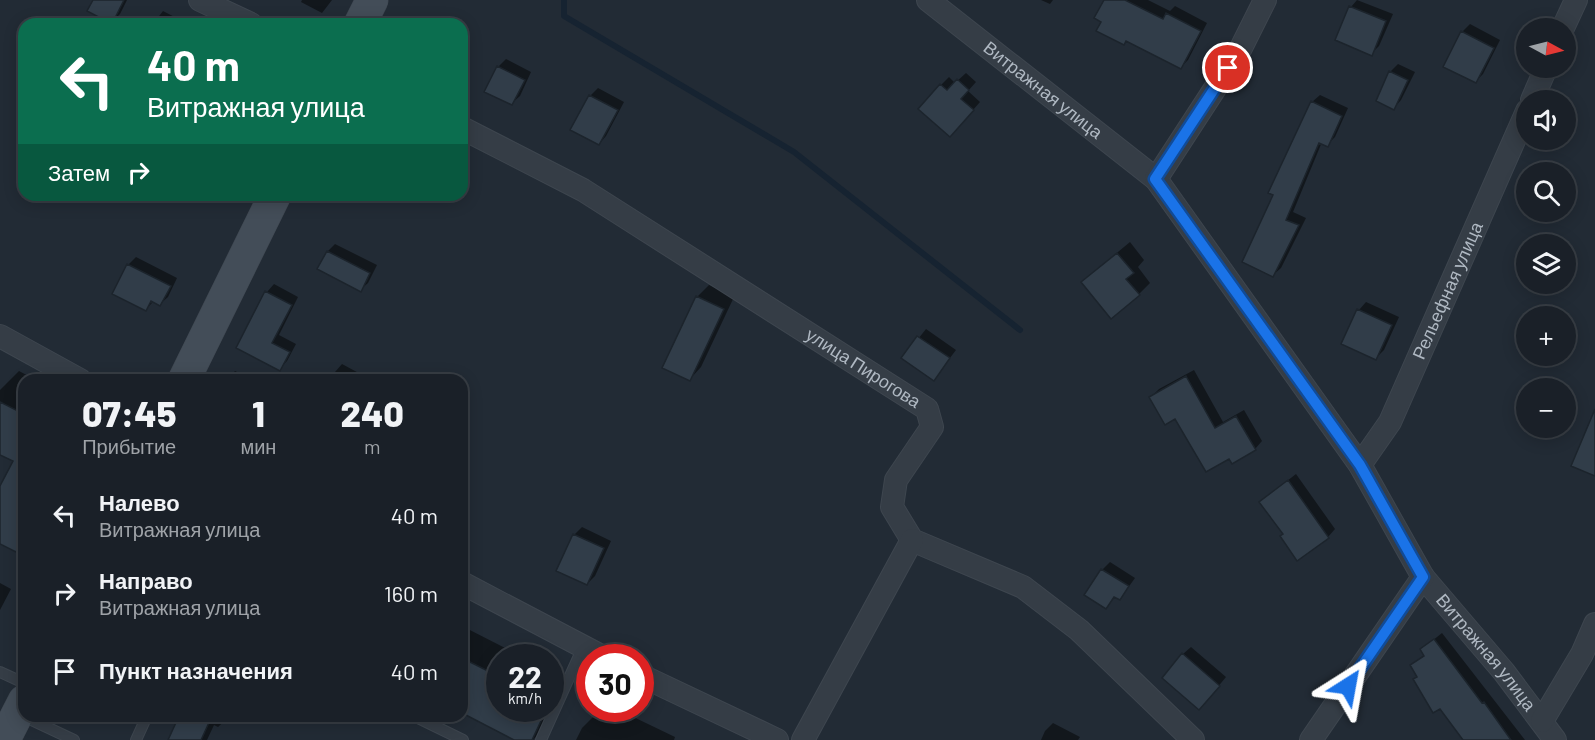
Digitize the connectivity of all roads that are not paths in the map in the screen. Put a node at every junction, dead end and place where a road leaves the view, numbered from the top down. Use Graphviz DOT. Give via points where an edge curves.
graph roads {
  1 [pos="200,0"];
  2 [pos="372,0"];
  3 [pos="928,0"];
  4 [pos="1265,0"];
  5 [pos="1576,0"];
  6 [pos="238,18"];
  7 [pos="363,18"];
  8 [pos="1568,18"];
  9 [pos="468,131"];
  10 [pos="1516,136"];
  11 [pos="1155,179"];
  12 [pos="272,201"];
  13 [pos="0,336"];
  14 [pos="69,374"];
  15 [pos="187,374"];
  16 [pos="1360,465"];
  17 [pos="912,540"];
  18 [pos="1423,577"];
  19 [pos="468,586"];
  20 [pos="1595,624"];
  21 [pos="577,644"];
  22 [pos="576,662"];
  23 [pos="0,672"];
  24 [pos="18,680"];
  25 [pos="654,682"];
  26 [pos="1542,721"];
  27 [pos="26,722"];
  28 [pos="145,722"];
  29 [pos="426,722"];
  30 [pos="141,738"];
  31 [pos="74,740"];
  32 [pos="463,740"];
  33 [pos="541,740"];
  34 [pos="777,740"];
  35 [pos="802,740"];
  36 [pos="1194,740"];
  37 [pos="1311,740"];
  38 [pos="1556,740"];
  1 -- 6 [label="street"];
  2 -- 7 [label="main road"];
  3 -- 11 [label="street, Витражная улица"];
  4 -- 11 [label="street" via="1240,50"];
  5 -- 8 [label="street"];
  9 -- 17 [label="street, улица Пирогова" via="583,190 927,409 932,428 896,480 892,507"];
  10 -- 16 [label="street, Рельефная улица" via="1390,422"];
  11 -- 16 [label="street, Витражная улица"];
  12 -- 15 [label="main road"];
  13 -- 14 [label="street"];
  16 -- 18 [label="street, Витражная улица"];
  17 -- 35 [label="street"];
  17 -- 36 [label="street" via="1023,588 1079,630"];
  18 -- 26 [label="street, Витражная улица"];
  18 -- 37 [label="street"];
  19 -- 21 [label="street"];
  20 -- 26 [label="street"];
  22 -- 33 [label="lane"];
  23 -- 24 [label="lane"];
  25 -- 34 [label="street"];
  26 -- 38 [label="street, Витражная улица"];
  27 -- 31 [label="lane"];
  28 -- 30 [label="lane"];
  29 -- 32 [label="lane"];
}
